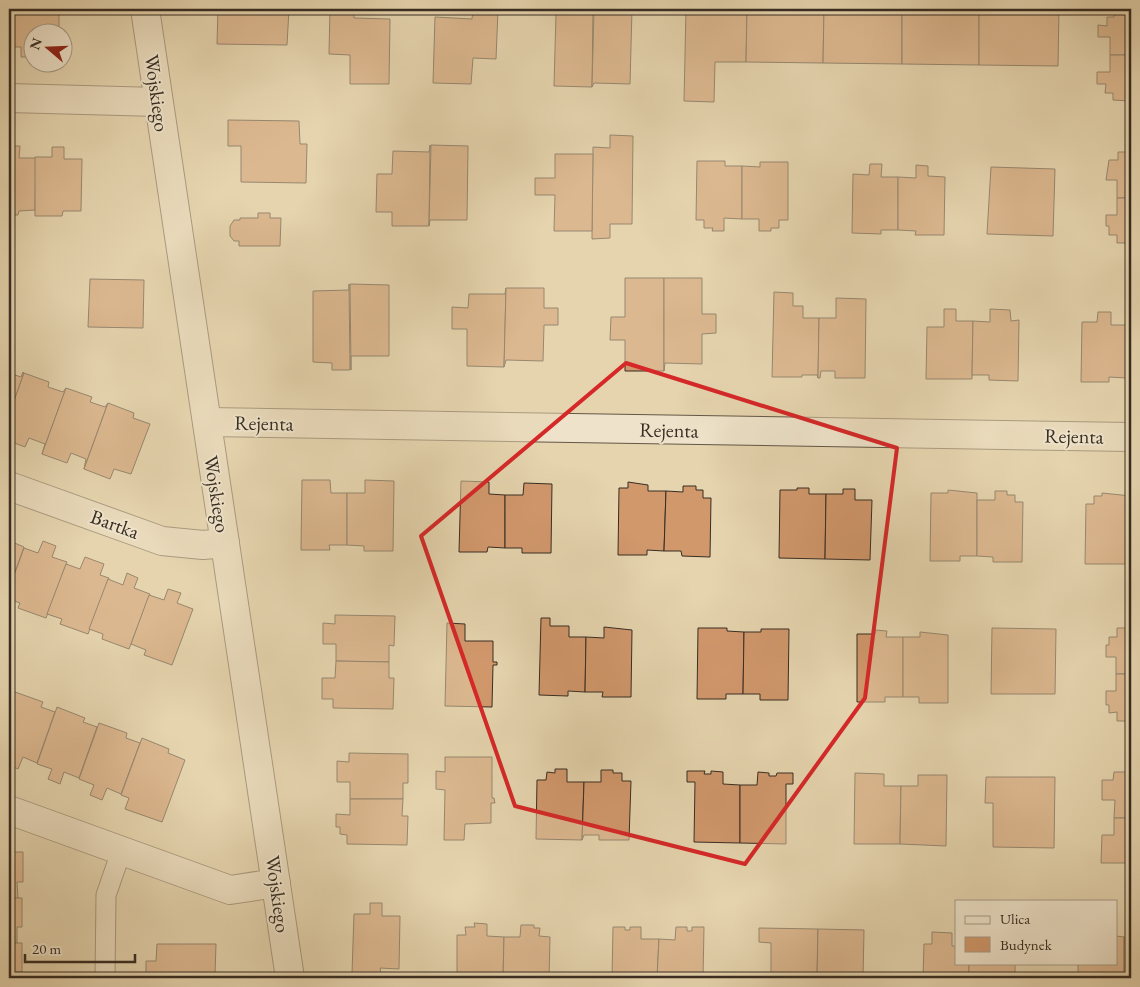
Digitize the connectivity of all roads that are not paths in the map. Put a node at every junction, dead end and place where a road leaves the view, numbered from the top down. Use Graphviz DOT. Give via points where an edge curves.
graph roads {
  1 [pos="145,9"];
  2 [pos="9,98"];
  3 [pos="158,102"];
  4 [pos="207,422"];
  5 [pos="1131,437"];
  6 [pos="9,486"];
  7 [pos="225,543"];
  8 [pos="9,810"];
  9 [pos="121,852"];
  10 [pos="276,882"];
  11 [pos="105,978"];
  12 [pos="290,978"];
  1 -- 3 [label="street, Wojskiego"];
  2 -- 3 [label="street"];
  3 -- 4 [label="street, Wojskiego"];
  4 -- 5 [label="street, Rejenta"];
  4 -- 7 [label="street, Wojskiego"];
  6 -- 7 [label="street, Bartka" via="162,541 203,546"];
  7 -- 10 [label="street, Wojskiego"];
  8 -- 9 [label="street"];
  9 -- 10 [label="street" via="230,890"];
  9 -- 11 [label="lane" via="106,895"];
  10 -- 12 [label="street, Wojskiego"];
}
